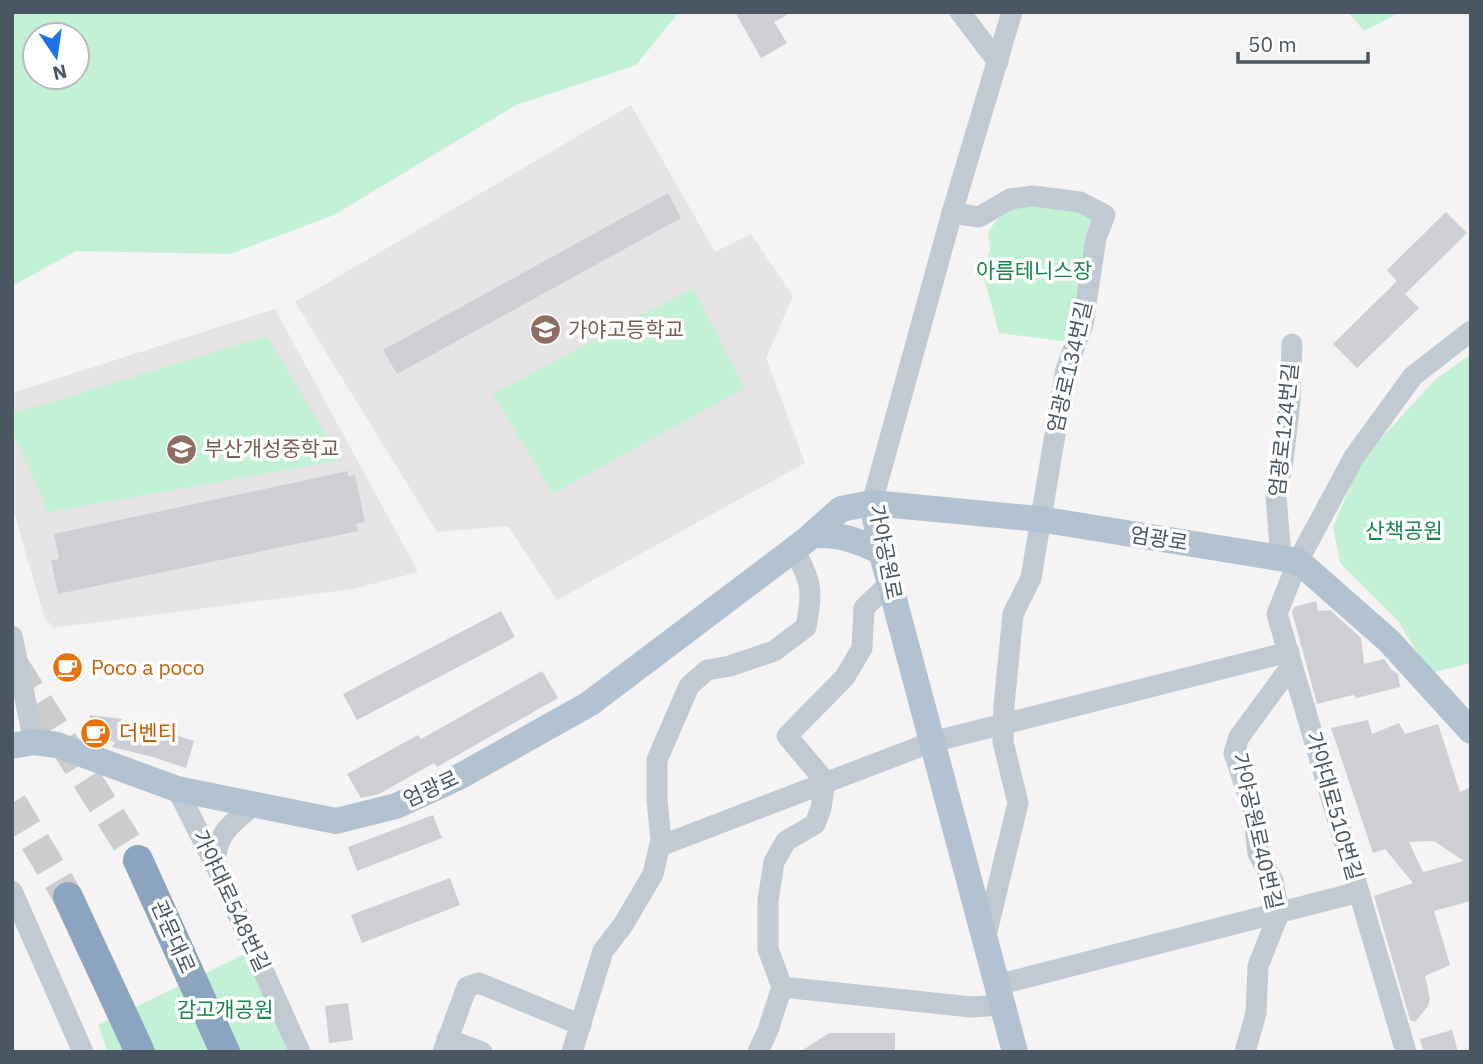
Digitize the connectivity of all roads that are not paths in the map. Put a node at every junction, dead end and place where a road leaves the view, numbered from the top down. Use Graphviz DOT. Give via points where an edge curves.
graph roads {
  1 [pos="960,12"];
  2 [pos="1012,12"];
  3 [pos="998,62"];
  4 [pos="952,213"];
  5 [pos="1471,331"];
  6 [pos="1292,344"];
  7 [pos="872,503"];
  8 [pos="1039,519"];
  9 [pos="803,542"];
  10 [pos="882,552"];
  11 [pos="1290,560"];
  12 [pos="890,583"];
  13 [pos="12,636"];
  14 [pos="1290,658"];
  15 [pos="12,699"];
  16 [pos="1003,724"];
  17 [pos="1471,731"];
  18 [pos="31,739"];
  19 [pos="932,742"];
  20 [pos="824,784"];
  21 [pos="177,789"];
  22 [pos="254,805"];
  23 [pos="660,846"];
  24 [pos="138,860"];
  25 [pos="215,864"];
  26 [pos="12,891"];
  27 [pos="1359,892"];
  28 [pos="68,897"];
  29 [pos="1279,913"];
  30 [pos="985,940"];
  31 [pos="782,988"];
  32 [pos="999,995"];
  33 [pos="581,1025"];
  34 [pos="445,1045"];
  35 [pos="83,1052"];
  36 [pos="140,1052"];
  37 [pos="225,1052"];
  38 [pos="300,1052"];
  39 [pos="482,1052"];
  40 [pos="572,1052"];
  41 [pos="758,1052"];
  42 [pos="1015,1052"];
  43 [pos="1245,1052"];
  44 [pos="1406,1052"];
  1 -- 3 [label="street"];
  2 -- 3 [label="street, 가야공원로"];
  3 -- 4 [label="street, 가야공원로"];
  4 -- 7 [label="street, 가야공원로"];
  4 -- 8 [label="street, 엄광로134번길" via="979,217 1010,199 1033,196 1080,202 1105,215 1096,238 1083,324 1066,369"];
  5 -- 11 [label="street, 가야대로510번길" via="1413,376 1354,457"];
  6 -- 11 [label="street, 엄광로124번길" via="1290,401 1276,497"];
  7 -- 8 [label="main road, 엄광로"];
  7 -- 9 [label="main road, 엄광로" via="841,509"];
  7 -- 10 [label="main road, 가야공원로"];
  8 -- 11 [label="main road, 엄광로"];
  8 -- 16 [label="street, 엄광로134번길" via="1031,578 1013,614"];
  9 -- 10 [label="main road" via="835,534"];
  9 -- 22 [label="main road, 엄광로" via="589,704 457,778 396,806 336,821"];
  9 -- 23 [label="street" via="811,603 806,627 774,651 707,670 689,686 657,760"];
  10 -- 12 [label="main road, 가야공원로"];
  11 -- 14 [label="street, 가야대로510번길" via="1277,614"];
  11 -- 17 [label="main road" via="1389,640"];
  12 -- 19 [label="main road, 가야공원로"];
  12 -- 20 [label="street" via="864,607 862,648 845,677 787,736"];
  13 -- 18 [label="street"];
  14 -- 16 [label="street"];
  14 -- 27 [label="street, 가야대로510번길"];
  14 -- 29 [label="street, 가야공원로40번길" via="1239,737 1234,753 1253,810 1258,853 1273,881"];
  15 -- 18 [label="street"];
  16 -- 19 [label="street"];
  16 -- 30 [label="street, 엄광로134번길" via="1018,803"];
  18 -- 21 [label="main road, 엄광로"];
  19 -- 20 [label="street"];
  19 -- 30 [label="main road, 가야공원로"];
  20 -- 23 [label="street"];
  20 -- 31 [label="street" via="815,824 786,841 774,862 768,949"];
  21 -- 22 [label="main road, 엄광로"];
  21 -- 25 [label="street, 가야대로548번길"];
  22 -- 25 [label="street" via="228,827 216,847"];
  23 -- 33 [label="street" via="653,874 603,951"];
  24 -- 37 [label="highway, 관문대로"];
  25 -- 38 [label="street, 가야대로548번길"];
  26 -- 35 [label="street"];
  27 -- 29 [label="street"];
  27 -- 44 [label="street, 가야대로510번길"];
  28 -- 36 [label="highway"];
  29 -- 32 [label="street"];
  29 -- 43 [label="street, 가야공원로40번길" via="1258,966 1256,1013"];
  30 -- 32 [label="main road, 가야공원로"];
  31 -- 32 [label="street" via="971,1007"];
  31 -- 41 [label="street"];
  32 -- 42 [label="main road, 가야공원로"];
  33 -- 34 [label="street" via="472,984"];
  33 -- 40 [label="street"];
  34 -- 39 [label="street"];
}
